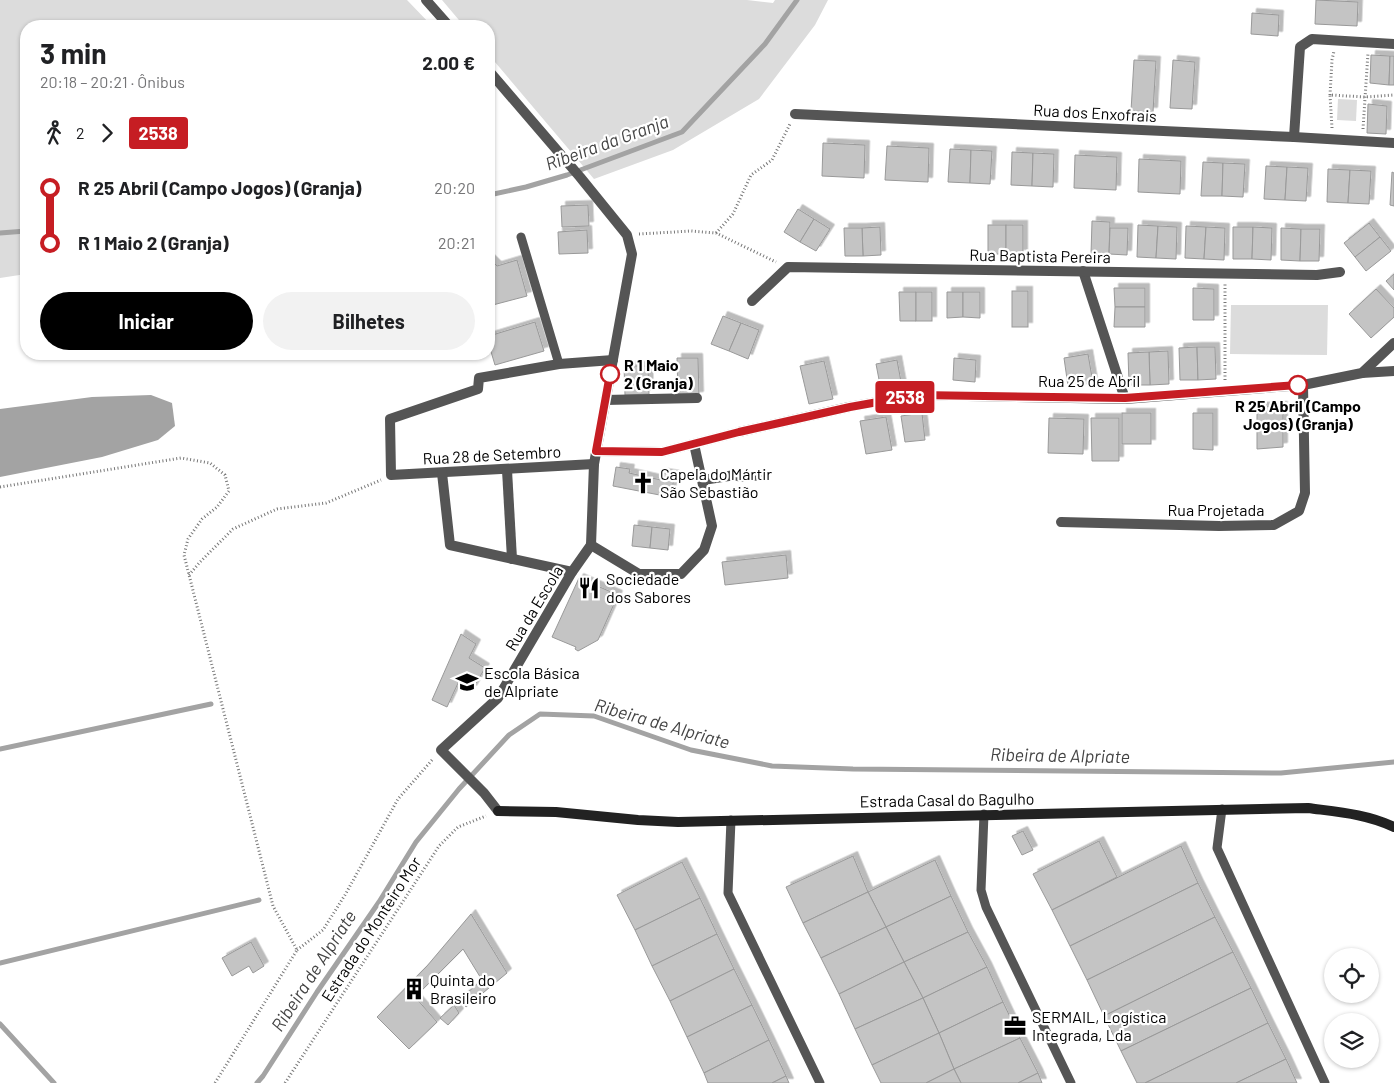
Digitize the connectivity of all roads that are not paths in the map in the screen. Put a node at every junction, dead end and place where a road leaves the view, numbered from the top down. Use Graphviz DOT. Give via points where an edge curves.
graph roads {
  1 [pos="426,0"];
  2 [pos="444,20"];
  3 [pos="1394,44"];
  4 [pos="495,78"];
  5 [pos="796,114"];
  6 [pos="1294,137"];
  7 [pos="1394,143"];
  8 [pos="521,237"];
  9 [pos="1083,271"];
  10 [pos="1340,272"];
  11 [pos="752,301"];
  12 [pos="1394,343"];
  13 [pos="613,360"];
  14 [pos="559,364"];
  15 [pos="1394,371"];
  16 [pos="1362,373"];
  17 [pos="1303,385"];
  18 [pos="698,398"];
  19 [pos="1125,398"];
  20 [pos="605,400"];
  21 [pos="694,444"];
  22 [pos="596,451"];
  23 [pos="594,464"];
  24 [pos="507,470"];
  25 [pos="442,473"];
  26 [pos="762,475"];
  27 [pos="703,480"];
  28 [pos="1061,522"];
  29 [pos="591,545"];
  30 [pos="512,559"];
  31 [pos="572,572"];
  32 [pos="1222,809"];
  33 [pos="498,810"];
  34 [pos="984,814"];
  35 [pos="731,820"];
  36 [pos="1394,828"];
  37 [pos="820,1083"];
  38 [pos="1071,1083"];
  39 [pos="1325,1083"];
  1 -- 2 [label="street"];
  3 -- 6 [label="street" via="1312,40 1300,47"];
  4 -- 13 [label="street" via="627,235 632,254"];
  5 -- 6 [label="street, Rua dos Enxofrais"];
  6 -- 7 [label="street, Rua dos Enxofrais"];
  8 -- 14 [label="lane"];
  9 -- 10 [label="street, Rua Baptista Pereira" via="1317,275"];
  9 -- 11 [label="street, Rua Baptista Pereira" via="788,267"];
  9 -- 19 [label="street"];
  12 -- 16 [label="street"];
  13 -- 14 [label="street"];
  13 -- 20 [label="street"];
  14 -- 25 [label="street, Rua 28 de Setembro" via="479,378 478,389 390,418 391,475"];
  15 -- 16 [label="street, Rua 25 de Abril"];
  16 -- 17 [label="street, Rua 25 de Abril"];
  17 -- 19 [label="street, Rua 25 de Abril"];
  17 -- 28 [label="street, Rua Projetada" via="1305,492 1299,511 1274,525"];
  18 -- 20 [label="street"];
  19 -- 21 [label="street, Rua 25 de Abril" via="917,395 840,409"];
  20 -- 22 [label="street"];
  21 -- 22 [label="street, Rua 25 de Abril" via="662,452"];
  21 -- 27 [label="street"];
  22 -- 23 [label="street"];
  23 -- 24 [label="street, Rua 28 de Setembro"];
  23 -- 29 [label="street"];
  24 -- 25 [label="street, Rua 28 de Setembro"];
  24 -- 30 [label="street"];
  25 -- 30 [label="street" via="450,545"];
  26 -- 27 [label="street"];
  27 -- 29 [label="street" via="712,526 704,550 681,574 639,574"];
  29 -- 31 [label="street, Rua da Escola"];
  30 -- 31 [label="street"];
  31 -- 33 [label="street, Rua da Escola" via="498,698 441,750"];
  32 -- 34 [label="street, Estrada Casal do Bagulho"];
  32 -- 36 [label="street, Estrada Casal do Bagulho" via="1308,808 1356,814"];
  32 -- 39 [label="lane" via="1217,848"];
  33 -- 35 [label="street, Estrada Casal do Bagulho" via="654,821"];
  34 -- 35 [label="street, Estrada Casal do Bagulho"];
  34 -- 38 [label="lane" via="982,890 986,908"];
  35 -- 37 [label="lane" via="728,893"];
}
